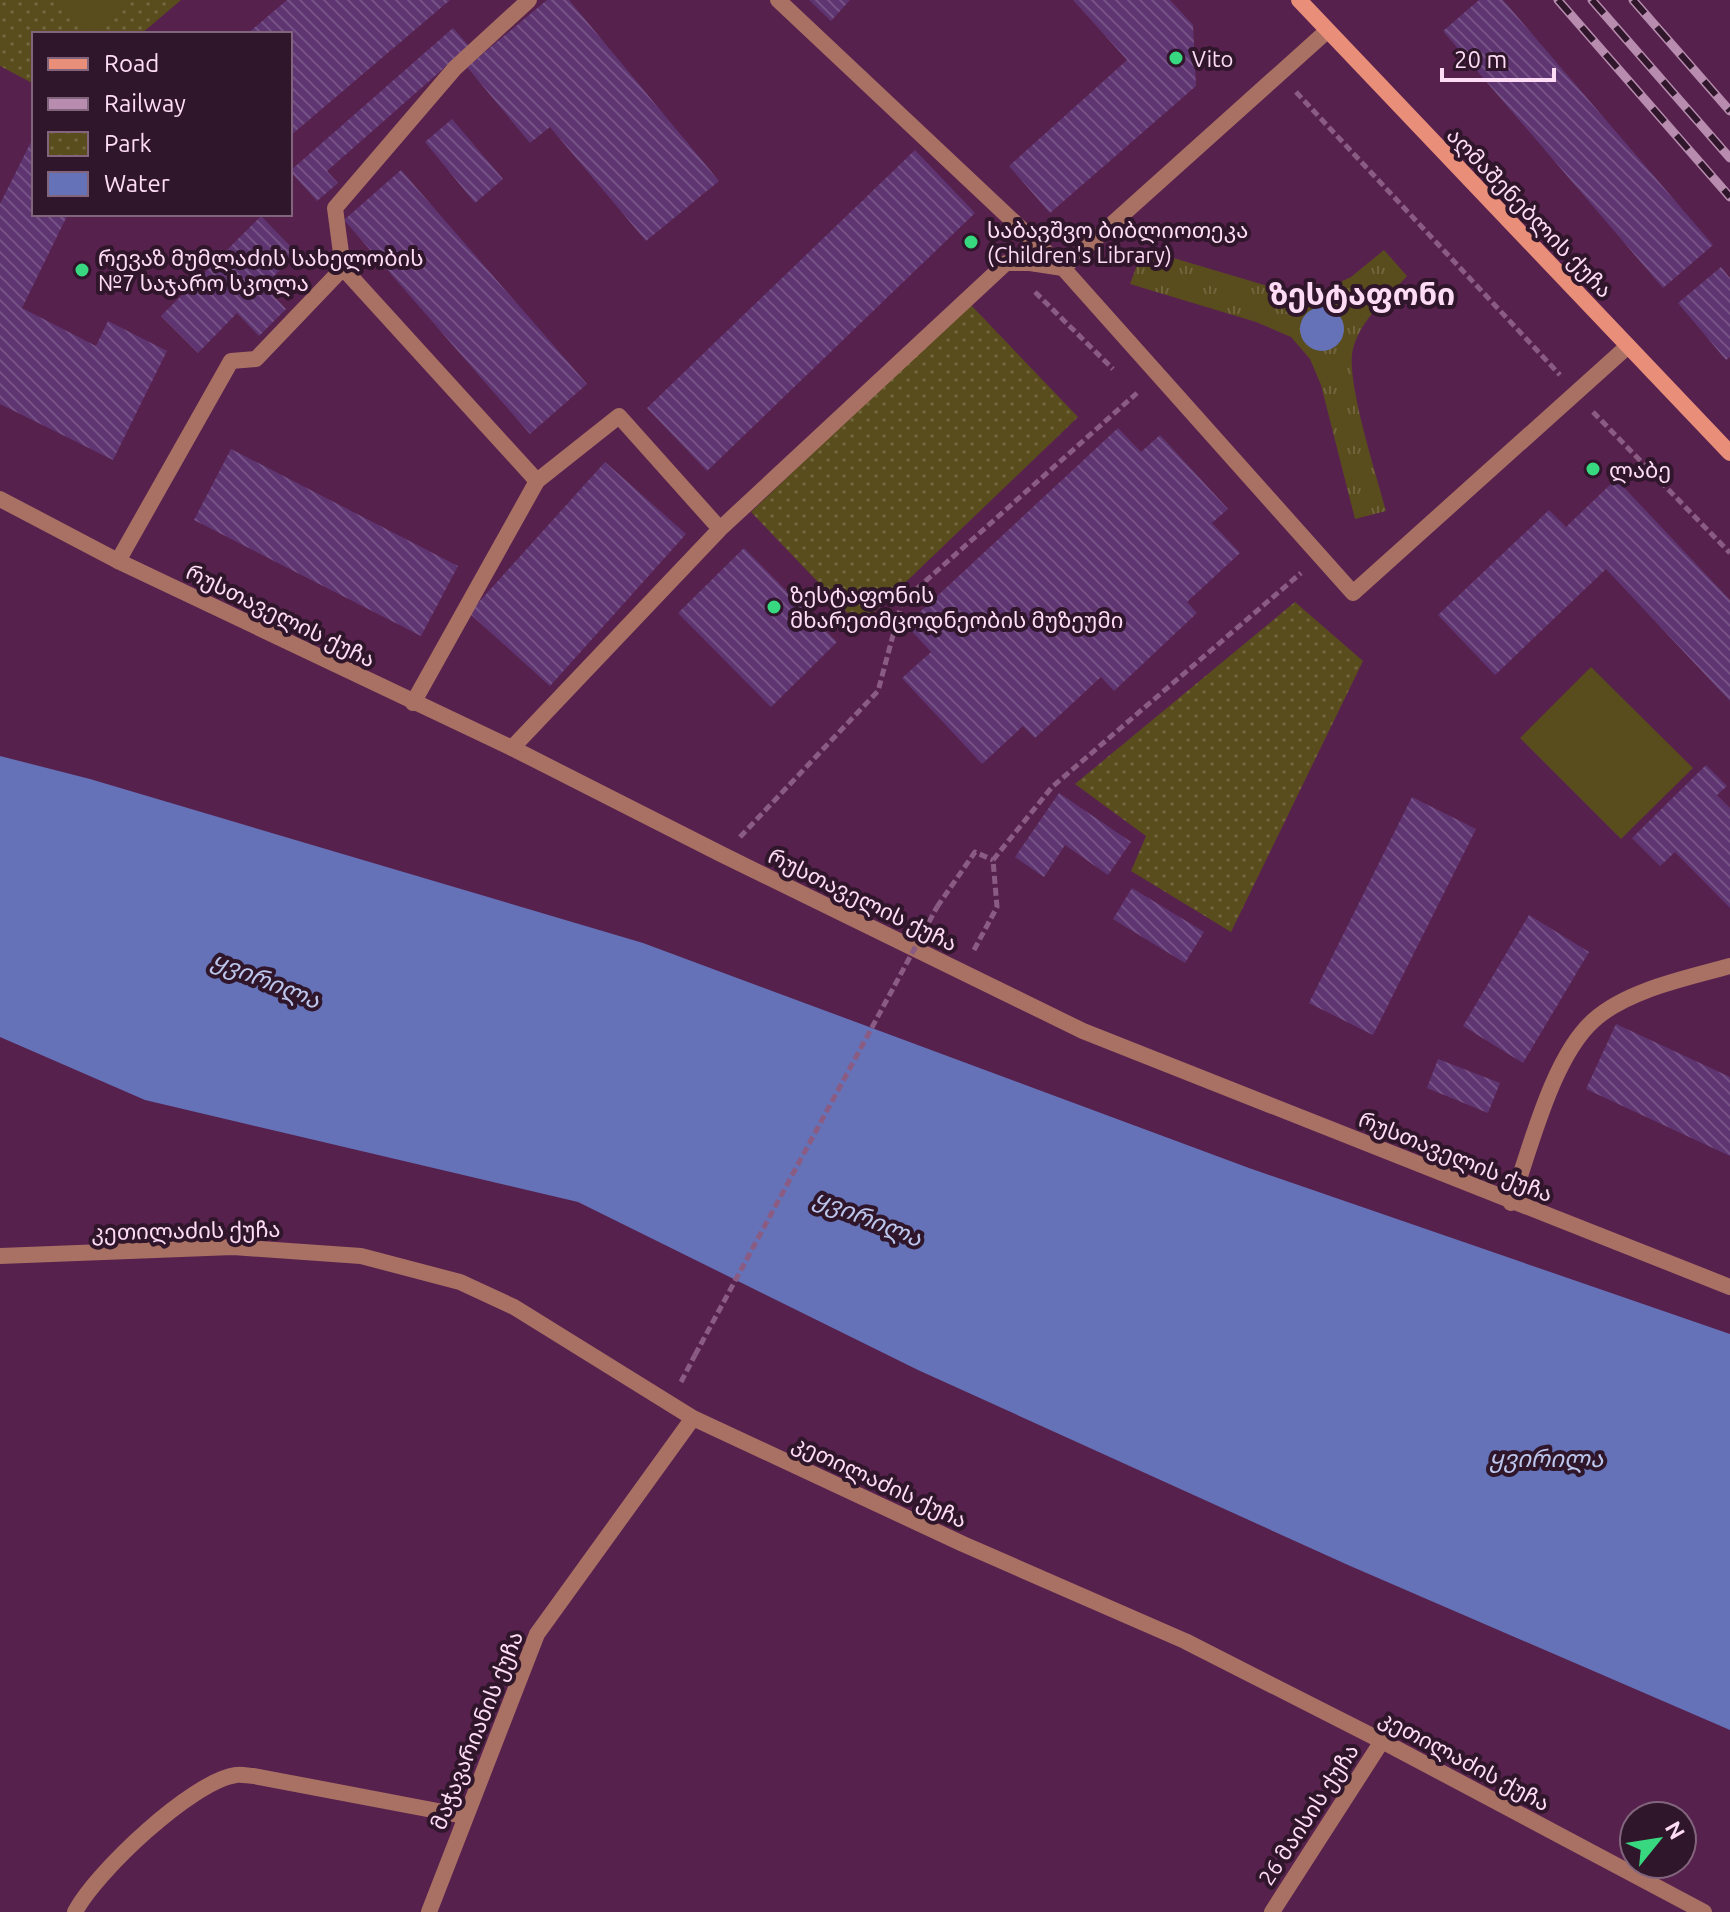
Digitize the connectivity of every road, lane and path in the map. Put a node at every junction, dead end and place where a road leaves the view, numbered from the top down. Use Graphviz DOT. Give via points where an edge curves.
graph roads {
  1 [pos="529,0"];
  2 [pos="778,0"];
  3 [pos="1299,0"];
  4 [pos="1327,31"];
  5 [pos="1279,74"];
  6 [pos="1006,263"];
  7 [pos="343,268"];
  8 [pos="1063,268"];
  9 [pos="1628,346"];
  10 [pos="1115,371"];
  11 [pos="1126,382"];
  12 [pos="1137,393"];
  13 [pos="1577,393"];
  14 [pos="1147,404"];
  15 [pos="1730,453"];
  16 [pos="537,481"];
  17 [pos="0,499"];
  18 [pos="720,529"];
  19 [pos="1318,553"];
  20 [pos="1730,553"];
  21 [pos="118,561"];
  22 [pos="1288,564"];
  23 [pos="1298,575"];
  24 [pos="413,703"];
  25 [pos="512,748"];
  26 [pos="723,855"];
  27 [pos="993,860"];
  28 [pos="1730,966"];
  29 [pos="962,972"];
  30 [pos="1511,1203"];
  31 [pos="0,1256"];
  32 [pos="1730,1287"];
  33 [pos="695,1355"];
  34 [pos="693,1418"];
  35 [pos="1382,1741"];
  36 [pos="464,1816"];
  37 [pos="75,1912"];
  38 [pos="429,1912"];
  39 [pos="1272,1912"];
  40 [pos="1704,1912"];
  1 -- 7 [label="street" via="455,68 335,208"];
  2 -- 8 [label="street"];
  3 -- 4 [label="main road, აღმაშენებლის ქუჩა"];
  4 -- 5 [label="street"];
  4 -- 9 [label="main road, აღმაშენებლის ქუჩა"];
  5 -- 8 [label="street"];
  5 -- 13 [label="path"];
  6 -- 8 [label="street"];
  6 -- 10 [label="path"];
  6 -- 18 [label="street"];
  7 -- 16 [label="street"];
  7 -- 21 [label="street" via="256,359 231,361"];
  8 -- 19 [label="street"];
  9 -- 13 [label="street"];
  9 -- 15 [label="main road, აღმაშენებლის ქუჩა"];
  11 -- 12 [label="path"];
  12 -- 14 [label="path"];
  12 -- 26 [label="path" via="902,602 878,691"];
  13 -- 19 [label="street" via="1353,593"];
  13 -- 20 [label="path"];
  16 -- 18 [label="street" via="619,416"];
  16 -- 24 [label="street"];
  17 -- 21 [label="street, რუსთაველის ქუჩა"];
  18 -- 25 [label="street"];
  19 -- 23 [label="path"];
  21 -- 24 [label="street, რუსთაველის ქუჩა"];
  22 -- 23 [label="path"];
  23 -- 27 [label="path" via="1052,787"];
  24 -- 25 [label="street, რუსთაველის ქუჩა"];
  25 -- 26 [label="street, რუსთაველის ქუჩა"];
  26 -- 29 [label="street, რუსთაველის ქუჩა"];
  27 -- 29 [label="path" via="997,907"];
  27 -- 33 [label="path, bridge" via="975,852 937,907"];
  28 -- 30 [label="street" via="1618,1003 1593,1020 1571,1047 1550,1090"];
  29 -- 30 [label="street, რუსთაველის ქუჩა" via="1083,1031"];
  30 -- 32 [label="street, რუსთაველის ქუჩა"];
  31 -- 34 [label="street, კეთილაძის ქუჩა" via="233,1247 361,1256 460,1282 514,1307"];
  34 -- 35 [label="street, კეთილაძის ქუჩა" via="1185,1641"];
  34 -- 36 [label="street, მაჭავარიანის ქუჩა" via="537,1634"];
  35 -- 39 [label="street, 26 მაისის ქუჩა"];
  35 -- 40 [label="street, კეთილაძის ქუჩა"];
  36 -- 37 [label="street" via="235,1775 191,1797 134,1842"];
  36 -- 38 [label="street, მაჭავარიანის ქუჩა"];
}
